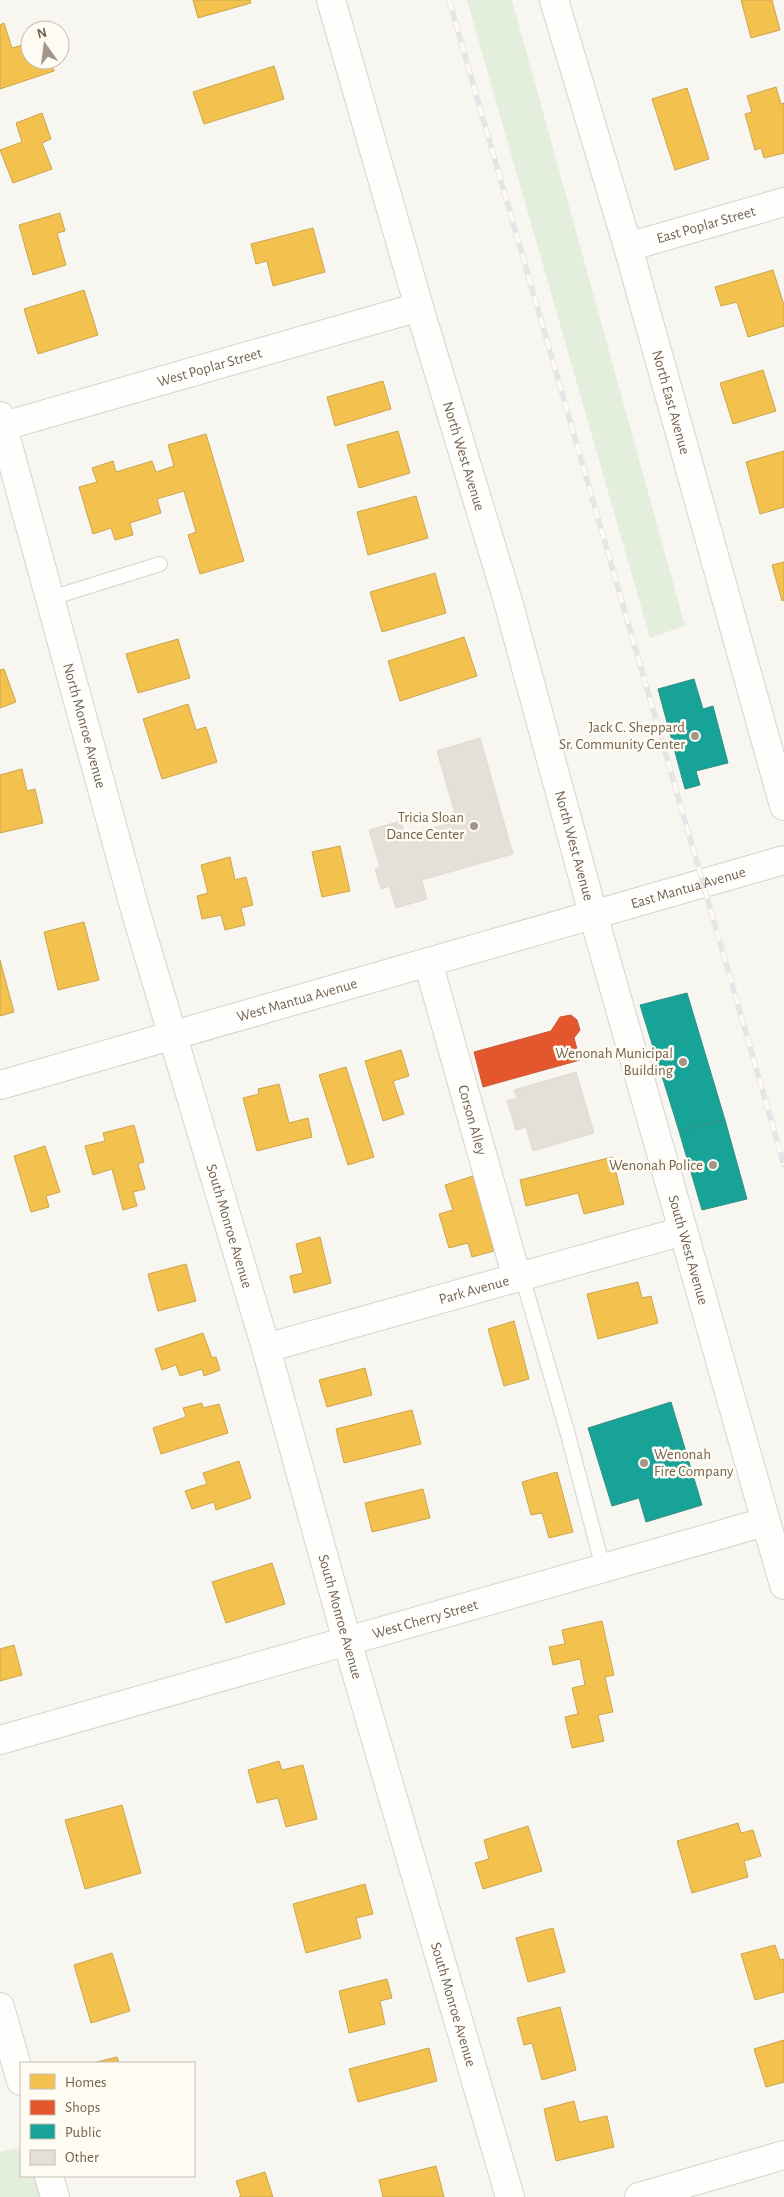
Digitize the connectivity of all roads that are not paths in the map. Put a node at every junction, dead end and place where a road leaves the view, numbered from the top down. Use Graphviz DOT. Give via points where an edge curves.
graph roads {
  1 [pos="331,0"];
  2 [pos="554,0"];
  3 [pos="784,202"];
  4 [pos="628,247"];
  5 [pos="419,307"];
  6 [pos="1,423"];
  7 [pos="160,564"];
  8 [pos="51,598"];
  9 [pos="784,806"];
  10 [pos="784,860"];
  11 [pos="593,914"];
  12 [pos="428,962"];
  13 [pos="173,1036"];
  14 [pos="0,1085"];
  15 [pos="683,1231"];
  16 [pos="520,1277"];
  17 [pos="266,1348"];
  18 [pos="765,1522"];
  19 [pos="604,1568"];
  20 [pos="784,1585"];
  21 [pos="347,1641"];
  22 [pos="0,1740"];
  23 [pos="0,2007"];
  24 [pos="20,2077"];
  25 [pos="784,2155"];
  26 [pos="49,2177"];
  27 [pos="55,2197"];
  28 [pos="510,2197"];
  29 [pos="639,2197"];
  1 -- 5 [label="street, North West Avenue"];
  2 -- 4 [label="street, North East Avenue"];
  3 -- 4 [label="street, East Poplar Street"];
  4 -- 9 [label="street, North East Avenue"];
  5 -- 6 [label="street, West Poplar Street"];
  5 -- 11 [label="street, North West Avenue" via="507,598"];
  6 -- 8 [label="street, North Monroe Avenue"];
  7 -- 8 [label="lane"];
  8 -- 13 [label="street, North Monroe Avenue" via="136,913"];
  10 -- 11 [label="street, East Mantua Avenue"];
  11 -- 12 [label="street, West Mantua Avenue"];
  11 -- 15 [label="street, South West Avenue"];
  12 -- 13 [label="street, West Mantua Avenue"];
  12 -- 16 [label="street, Corson Alley"];
  13 -- 14 [label="street, West Mantua Avenue"];
  13 -- 17 [label="street, South Monroe Avenue"];
  15 -- 16 [label="street, Park Avenue"];
  15 -- 18 [label="street, South West Avenue"];
  16 -- 17 [label="street, Park Avenue"];
  16 -- 19 [label="lane"];
  17 -- 21 [label="street, South Monroe Avenue"];
  18 -- 19 [label="street, West Cherry Street"];
  18 -- 20 [label="street, South West Avenue"];
  19 -- 21 [label="street, West Cherry Street"];
  21 -- 22 [label="street, West Cherry Street"];
  21 -- 28 [label="street, South Monroe Avenue"];
  23 -- 24 [label="street"];
  25 -- 29 [label="street"];
  26 -- 27 [label="street"];
}
